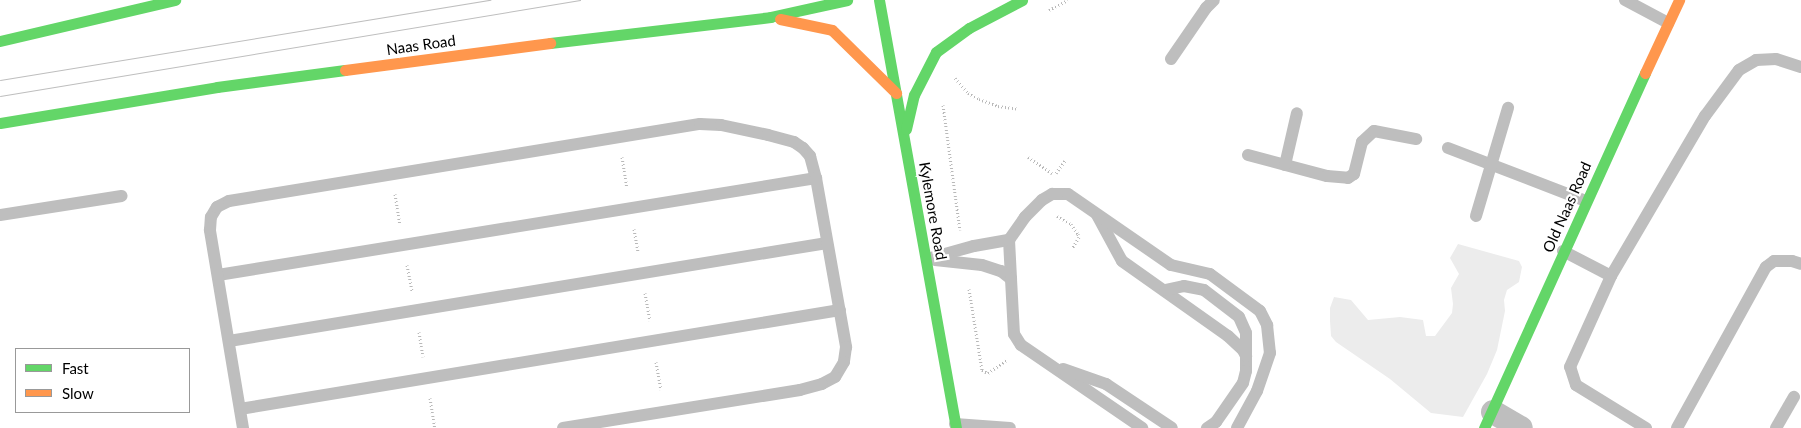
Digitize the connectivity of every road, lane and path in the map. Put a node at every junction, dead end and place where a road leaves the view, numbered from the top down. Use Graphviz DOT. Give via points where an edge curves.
graph roads {
  1 [pos="175,0"];
  2 [pos="847,0"];
  3 [pos="879,0"];
  4 [pos="1022,0"];
  5 [pos="1214,0"];
  6 [pos="1625,0"];
  7 [pos="1679,0"];
  8 [pos="128,5"];
  9 [pos="770,17"];
  10 [pos="1668,23"];
  11 [pos="0,41"];
  12 [pos="1171,59"];
  13 [pos="1801,67"];
  14 [pos="954,70"];
  15 [pos="896,93"];
  16 [pos="942,95"];
  17 [pos="1508,108"];
  18 [pos="1019,109"];
  19 [pos="1297,113"];
  20 [pos="0,124"];
  21 [pos="904,137"];
  22 [pos="1416,139"];
  23 [pos="1448,148"];
  24 [pos="1248,155"];
  25 [pos="1028,157"];
  26 [pos="1066,159"];
  27 [pos="1491,164"];
  28 [pos="1285,165"];
  29 [pos="1054,175"];
  30 [pos="816,178"];
  31 [pos="1049,182"];
  32 [pos="122,196"];
  33 [pos="1586,201"];
  34 [pos="1056,212"];
  35 [pos="1096,212"];
  36 [pos="0,215"];
  37 [pos="1476,216"];
  38 [pos="961,240"];
  39 [pos="1009,240"];
  40 [pos="827,243"];
  41 [pos="1073,247"];
  42 [pos="1564,251"];
  43 [pos="926,259"];
  44 [pos="1801,264"];
  45 [pos="218,275"];
  46 [pos="1611,276"];
  47 [pos="1011,279"];
  48 [pos="968,289"];
  49 [pos="1165,290"];
  50 [pos="840,310"];
  51 [pos="229,341"];
  52 [pos="1014,355"];
  53 [pos="1246,356"];
  54 [pos="1047,363"];
  55 [pos="1794,397"];
  56 [pos="240,409"];
  57 [pos="1488,420"];
  58 [pos="955,426"];
  59 [pos="243,428"];
  60 [pos="563,428"];
  61 [pos="1010,428"];
  62 [pos="1142,428"];
  63 [pos="1172,428"];
  64 [pos="1207,428"];
  65 [pos="1237,428"];
  66 [pos="1521,428"];
  67 [pos="1646,428"];
  68 [pos="1677,428"];
  69 [pos="1776,428"];
  1 -- 8 [label="main road"];
  2 -- 9 [label="main road, Naas Road"];
  3 -- 15 [label="main road, Kylemore Road"];
  4 -- 21 [label="main road" via="968,28 936,52 914,95"];
  5 -- 12 [label="lane"];
  6 -- 10 [label="lane"];
  7 -- 10 [label="main road, Old Naas Road"];
  8 -- 11 [label="main road"];
  9 -- 15 [label="main road" via="832,30"];
  9 -- 20 [label="main road, Naas Road" via="216,87"];
  10 -- 33 [label="main road, Old Naas Road"];
  13 -- 46 [label="lane" via="1776,59 1756,60 1739,70 1705,116"];
  14 -- 18 [label="path" via="958,83 968,93 998,106"];
  15 -- 21 [label="main road, Kylemore Road"];
  16 -- 38 [label="path"];
  17 -- 27 [label="lane"];
  19 -- 28 [label="lane"];
  21 -- 43 [label="main road, Kylemore Road"];
  22 -- 28 [label="lane" via="1374,130 1362,142 1354,174 1348,178"];
  23 -- 27 [label="lane"];
  24 -- 28 [label="lane"];
  25 -- 29 [label="path"];
  26 -- 29 [label="path"];
  27 -- 33 [label="lane"];
  27 -- 37 [label="lane"];
  29 -- 31 [label="path"];
  30 -- 40 [label="lane"];
  30 -- 45 [label="lane"];
  30 -- 45 [label="lane" via="810,156 794,142 742,129 700,124 229,201 217,207 211,217 210,230"];
  32 -- 36 [label="lane"];
  33 -- 42 [label="main road, Old Naas Road"];
  34 -- 41 [label="path" via="1078,234"];
  35 -- 39 [label="lane" via="1068,194 1052,194 1031,210"];
  35 -- 49 [label="lane" via="1122,261"];
  35 -- 65 [label="lane" via="1171,265 1210,274 1260,311 1267,325 1270,352 1258,391"];
  39 -- 43 [label="lane"];
  39 -- 47 [label="lane"];
  40 -- 50 [label="lane"];
  40 -- 51 [label="lane"];
  42 -- 46 [label="lane"];
  42 -- 57 [label="main road, Old Naas Road"];
  43 -- 47 [label="lane" via="982,265 1001,271"];
  43 -- 58 [label="main road, Kylemore Road"];
  44 -- 68 [label="lane" via="1774,261 1766,267"];
  45 -- 51 [label="lane"];
  46 -- 67 [label="lane" via="1570,366 1576,385"];
  47 -- 54 [label="lane" via="1016,340"];
  48 -- 52 [label="path" via="982,370 988,374"];
  49 -- 53 [label="lane" via="1228,336"];
  49 -- 53 [label="lane" via="1184,286 1204,290 1239,316 1244,325"];
  50 -- 56 [label="lane"];
  50 -- 60 [label="lane" via="846,347 844,362 835,377 822,384"];
  51 -- 56 [label="lane"];
  53 -- 64 [label="lane" via="1243,383 1216,422"];
  54 -- 62 [label="lane"];
  54 -- 63 [label="lane" via="1106,384"];
  55 -- 69 [label="lane"];
  56 -- 59 [label="lane"];
  57 -- 66 [label="street"];
  58 -- 61 [label="lane"];
}
